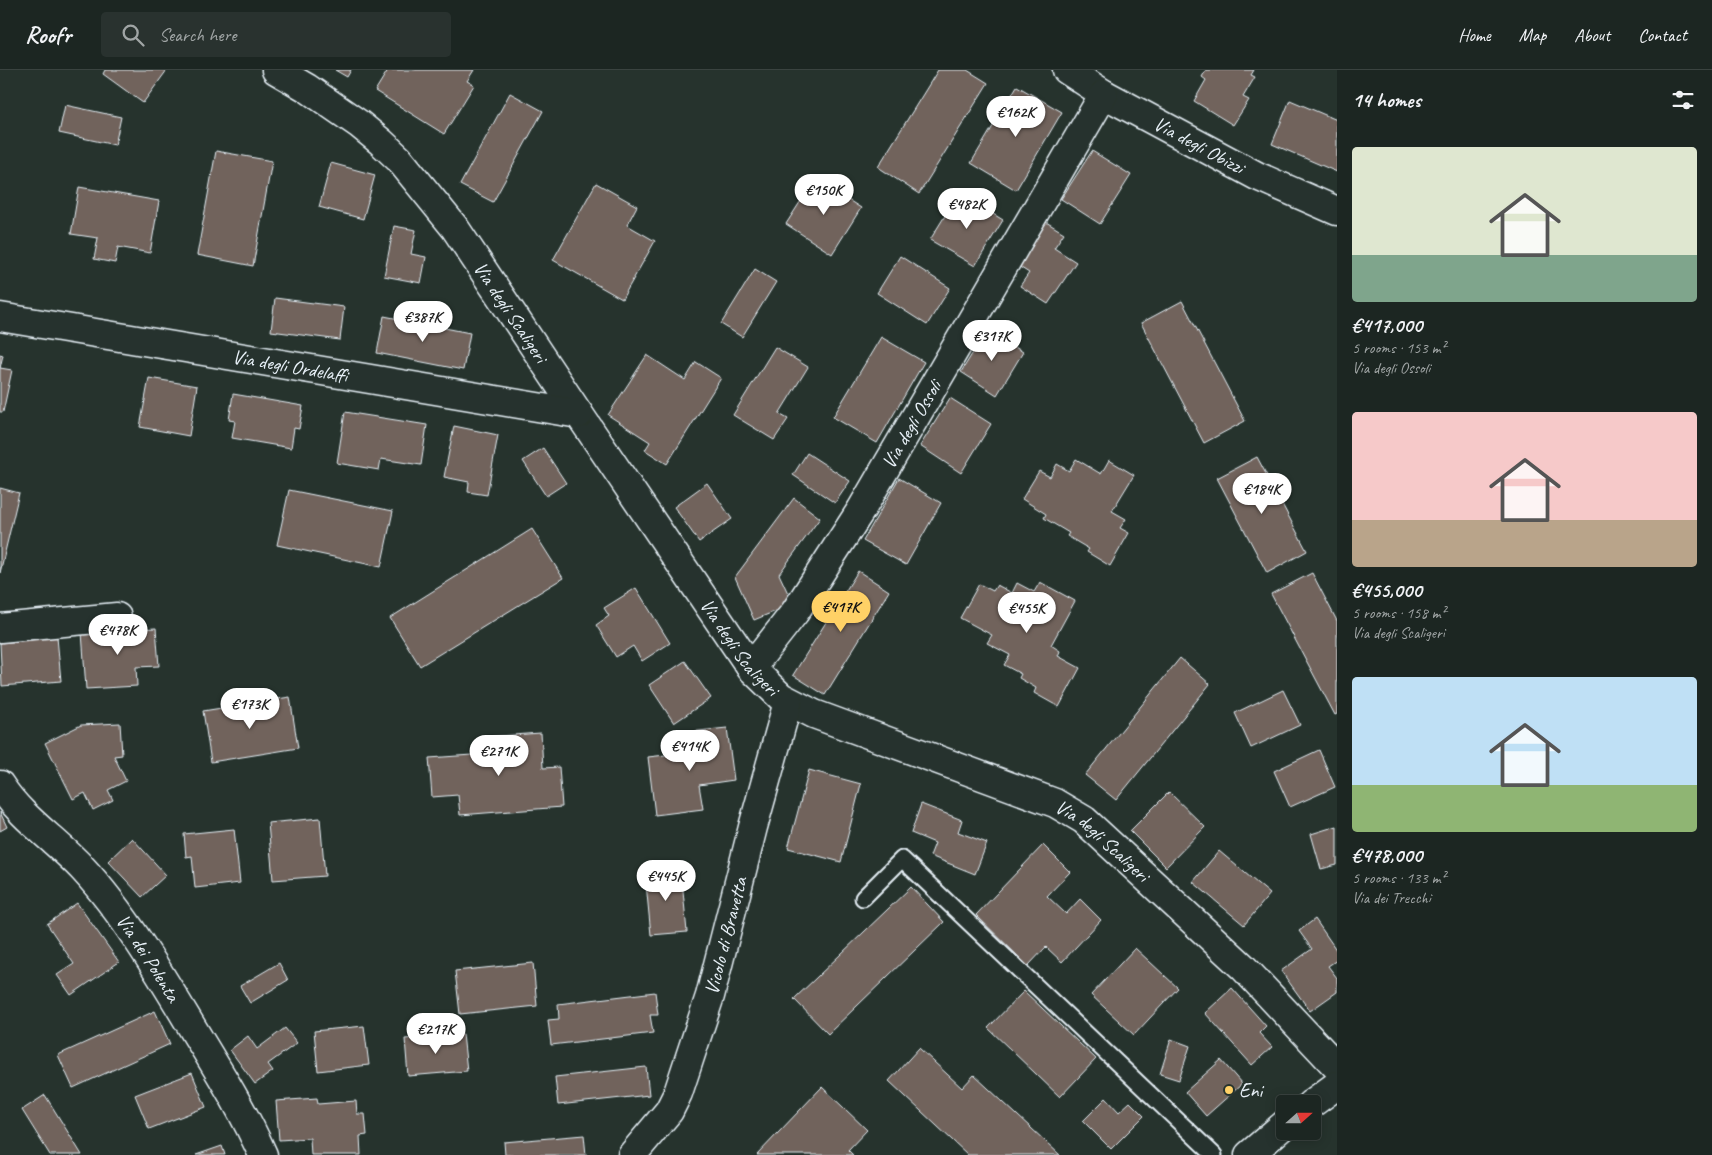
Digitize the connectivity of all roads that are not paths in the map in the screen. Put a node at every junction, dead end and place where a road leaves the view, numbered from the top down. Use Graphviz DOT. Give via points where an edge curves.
graph roads {
  1 [pos="276,70"];
  2 [pos="1067,70"];
  3 [pos="1104,94"];
  4 [pos="1337,210"];
  5 [pos="0,317"];
  6 [pos="579,414"];
  7 [pos="117,617"];
  8 [pos="0,628"];
  9 [pos="751,668"];
  10 [pos="788,702"];
  11 [pos="0,785"];
  12 [pos="862,898"];
  13 [pos="1337,1067"];
  14 [pos="1337,1086"];
  15 [pos="1321,1097"];
  16 [pos="1276,1132"];
  17 [pos="263,1155"];
  18 [pos="632,1155"];
  19 [pos="1214,1155"];
  20 [pos="1249,1155"];
  1 -- 6 [label="street, Via degli Scaligeri" via="359,124 399,160 455,228"];
  2 -- 3 [label="street, Via degli Obizzi"];
  3 -- 4 [label="street, Via degli Obizzi" via="1257,176"];
  3 -- 9 [label="street, Via degli Ossoli" via="861,510 800,604"];
  5 -- 6 [label="street, Via degli Ordelaffi"];
  6 -- 9 [label="street, Via degli Scaligeri"];
  7 -- 8 [label="street"];
  9 -- 10 [label="street, Via degli Scaligeri"];
  10 -- 13 [label="street, Via degli Scaligeri" via="1055,803 1084,820 1243,968"];
  10 -- 18 [label="street, Vicolo di Bravetta" via="710,996 678,1093 665,1117"];
  11 -- 17 [label="street, Via dei Polenta" via="26,816 83,869 127,926 228,1086"];
  12 -- 19 [label="lane" via="902,859"];
  14 -- 15 [label="street"];
  16 -- 20 [label="street"];
}
